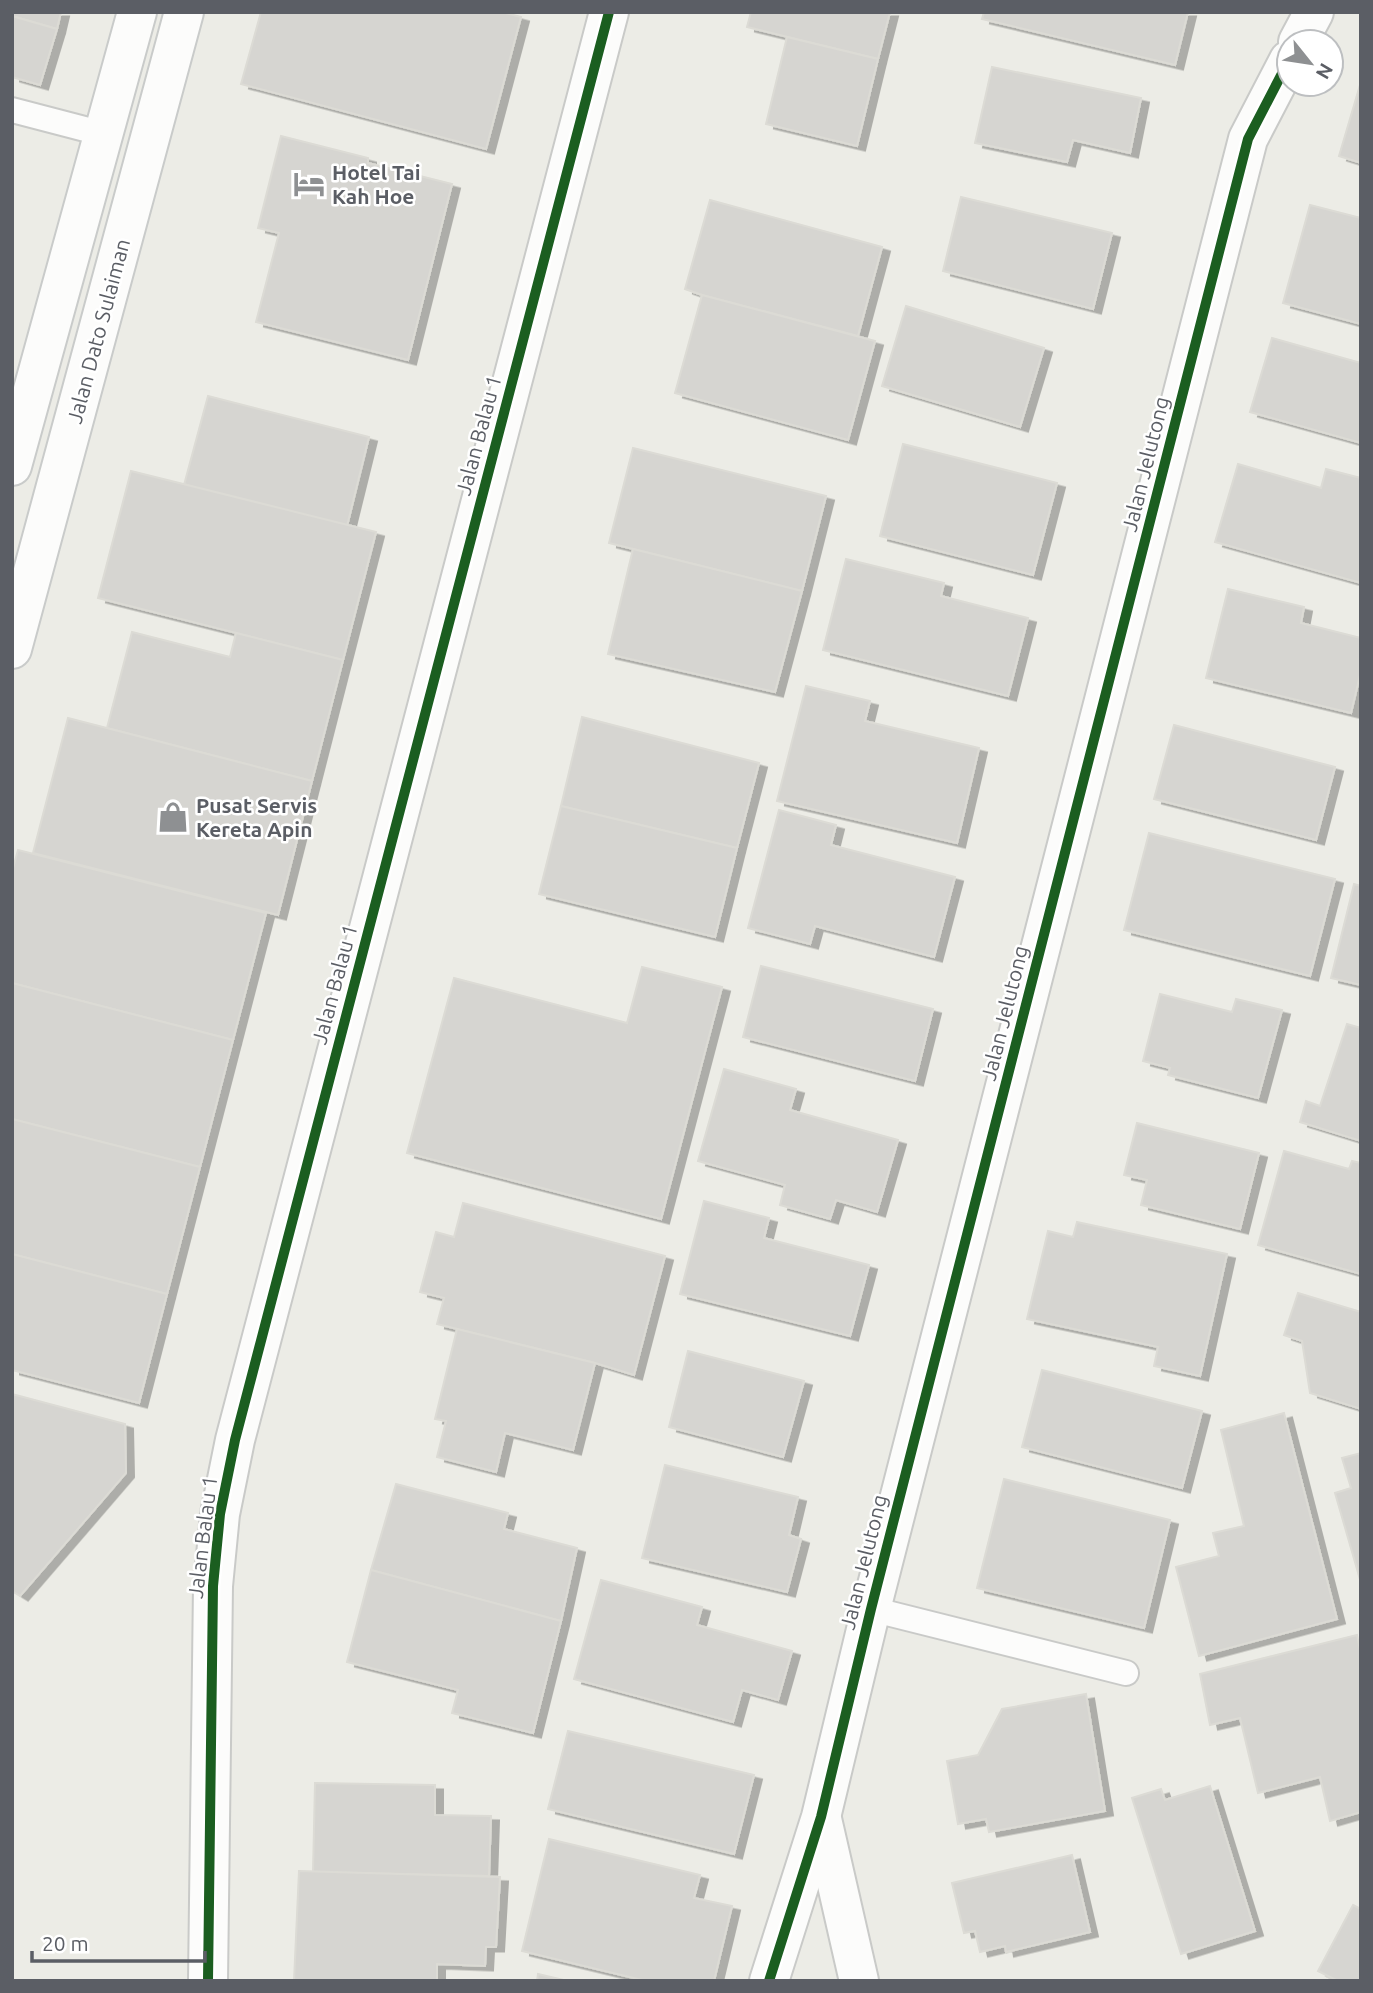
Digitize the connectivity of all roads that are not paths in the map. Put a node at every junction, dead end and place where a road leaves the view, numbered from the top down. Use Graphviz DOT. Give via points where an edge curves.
graph roads {
  1 [pos="137,12"];
  2 [pos="184,12"];
  3 [pos="609,12"];
  4 [pos="1314,12"];
  5 [pos="1305,28"];
  6 [pos="1275,87"];
  7 [pos="12,110"];
  8 [pos="104,134"];
  9 [pos="12,466"];
  10 [pos="12,649"];
  11 [pos="871,1609"];
  12 [pos="1126,1673"];
  13 [pos="821,1816"];
  14 [pos="208,1981"];
  15 [pos="769,1981"];
  16 [pos="859,1981"];
  1 -- 8 [label="street"];
  2 -- 10 [label="street, Jalan Dato Sulaiman"];
  3 -- 14 [label="street, Jalan Balau 1" via="220,1514 213,1586"];
  4 -- 5 [label="street"];
  6 -- 11 [label="street, Jalan Jelutong" via="1248,139"];
  7 -- 8 [label="lane"];
  8 -- 9 [label="street"];
  11 -- 12 [label="lane"];
  11 -- 13 [label="street, Jalan Jelutong"];
  13 -- 15 [label="street, Jalan Jelutong"];
  13 -- 16 [label="street"];
}
